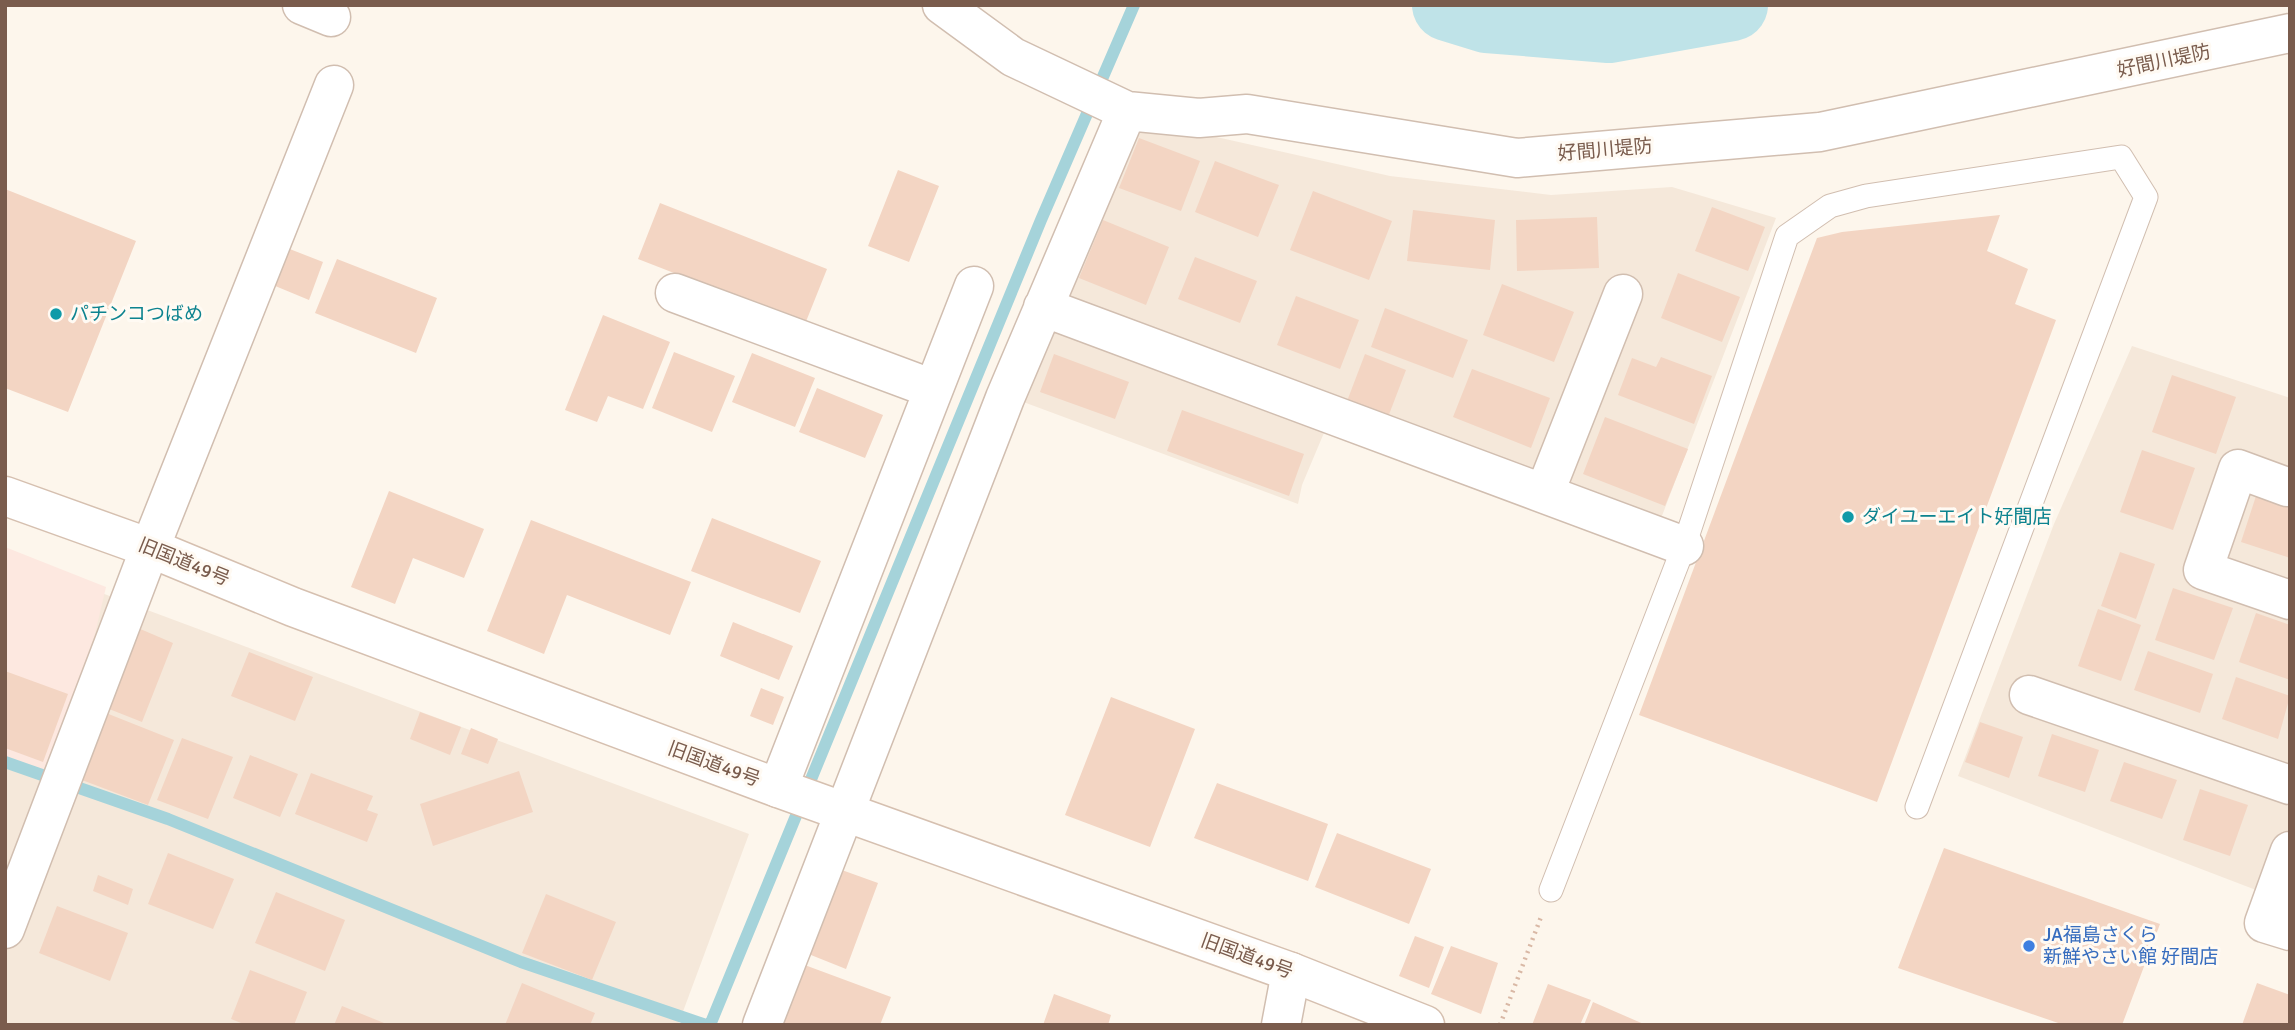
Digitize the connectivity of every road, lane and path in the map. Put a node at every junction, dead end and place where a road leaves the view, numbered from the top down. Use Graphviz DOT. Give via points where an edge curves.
graph roads {
  1 [pos="942,5"];
  2 [pos="2290,33"];
  3 [pos="334,85"];
  4 [pos="1124,108"];
  5 [pos="974,286"];
  6 [pos="675,293"];
  7 [pos="1623,294"];
  8 [pos="1043,307"];
  9 [pos="933,389"];
  10 [pos="2287,486"];
  11 [pos="1545,492"];
  12 [pos="5,496"];
  13 [pos="1684,546"];
  14 [pos="150,548"];
  15 [pos="2290,600"];
  16 [pos="2029,695"];
  17 [pos="2290,785"];
  18 [pos="783,790"];
  19 [pos="1917,807"];
  20 [pos="839,810"];
  21 [pos="2290,851"];
  22 [pos="19,854"];
  23 [pos="1551,890"];
  24 [pos="5,929"];
  25 [pos="2290,931"];
  26 [pos="1291,972"];
  27 [pos="762,1025"];
  28 [pos="1281,1025"];
  29 [pos="1425,1025"];
  30 [pos="1500,1025"];
  1 -- 4 [label="street, 好間川堤防" via="1013,57"];
  2 -- 4 [label="street, 好間川堤防" via="1820,132 1517,158 1247,114 1199,118"];
  3 -- 14 [label="street"];
  4 -- 8 [label="street"];
  5 -- 9 [label="street"];
  6 -- 9 [label="street"];
  7 -- 11 [label="street"];
  8 -- 11 [label="street"];
  8 -- 20 [label="street"];
  9 -- 18 [label="street"];
  10 -- 15 [label="street" via="2238,469 2203,570"];
  11 -- 13 [label="street"];
  12 -- 14 [label="street, 旧国道49号"];
  13 -- 19 [label="lane" via="1787,236 1830,206 1866,196 2121,157 2146,197"];
  13 -- 23 [label="lane"];
  14 -- 18 [label="street, 旧国道49号" via="293,607"];
  14 -- 22 [label="street" via="64,781"];
  16 -- 17 [label="street"];
  18 -- 20 [label="street, 旧国道49号"];
  20 -- 26 [label="street, 旧国道49号"];
  20 -- 27 [label="street"];
  21 -- 25 [label="street" via="2264,923"];
  22 -- 24 [label="street"];
  23 -- 30 [label="path"];
  26 -- 28 [label="street"];
  26 -- 29 [label="street, 旧国道49号"];
}
